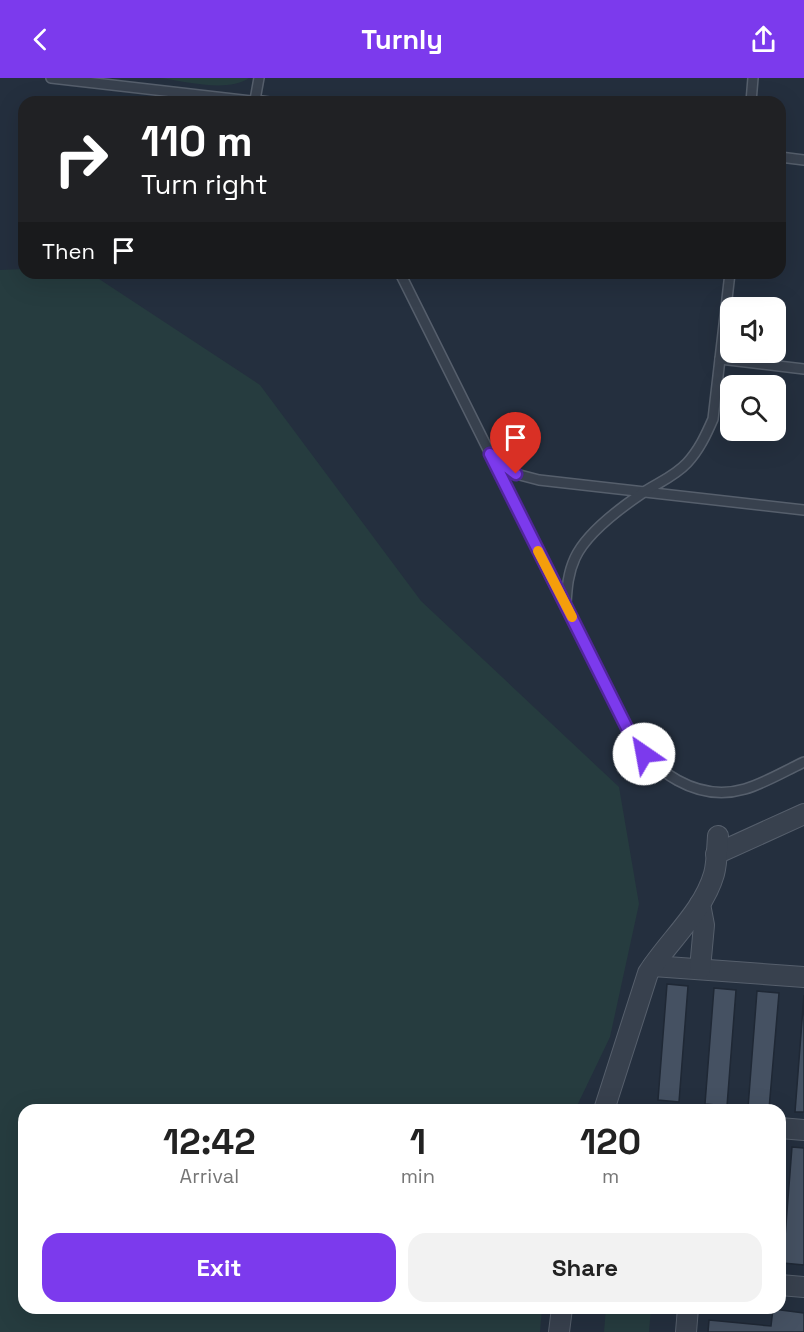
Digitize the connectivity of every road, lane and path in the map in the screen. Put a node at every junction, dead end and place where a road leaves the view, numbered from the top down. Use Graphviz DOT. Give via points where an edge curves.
graph roads {
  1 [pos="51,78"];
  2 [pos="259,78"];
  3 [pos="753,78"];
  4 [pos="213,96"];
  5 [pos="258,96"];
  6 [pos="752,96"];
  7 [pos="786,158"];
  8 [pos="804,160"];
  9 [pos="402,279"];
  10 [pos="729,279"];
  11 [pos="727,297"];
  12 [pos="720,360"];
  13 [pos="748,363"];
  14 [pos="804,369"];
  15 [pos="490,454"];
  16 [pos="643,493"];
  17 [pos="804,510"];
  18 [pos="566,605"];
  19 [pos="804,762"];
  20 [pos="804,814"];
  21 [pos="700,904"];
  22 [pos="653,966"];
  23 [pos="700,969"];
  24 [pos="804,977"];
  25 [pos="606,1104"];
  26 [pos="786,1128"];
  27 [pos="804,1130"];
  28 [pos="786,1286"];
  29 [pos="804,1287"];
  30 [pos="562,1314"];
  31 [pos="688,1314"];
  32 [pos="560,1332"];
  33 [pos="686,1332"];
  1 -- 4 [label="lane"];
  2 -- 5 [label="lane"];
  3 -- 6 [label="lane"];
  7 -- 8 [label="lane"];
  9 -- 15 [label="lane"];
  10 -- 11 [label="lane"];
  12 -- 16 [label="lane" via="713,419 704,440 668,480"];
  13 -- 14 [label="lane"];
  15 -- 16 [label="lane" via="516,474 539,480"];
  15 -- 18 [label="lane"];
  16 -- 17 [label="lane"];
  16 -- 18 [label="lane" via="615,513 576,556 568,579"];
  18 -- 19 [label="lane" via="629,732 644,754 665,773 705,791 732,792"];
  20 -- 21 [label="street" via="717,845 714,872"];
  21 -- 22 [label="street"];
  21 -- 23 [label="street" via="704,925"];
  22 -- 23 [label="street"];
  22 -- 25 [label="street"];
  23 -- 24 [label="street"];
  26 -- 27 [label="street"];
  28 -- 29 [label="street"];
  30 -- 32 [label="street"];
  31 -- 33 [label="street"];
}
